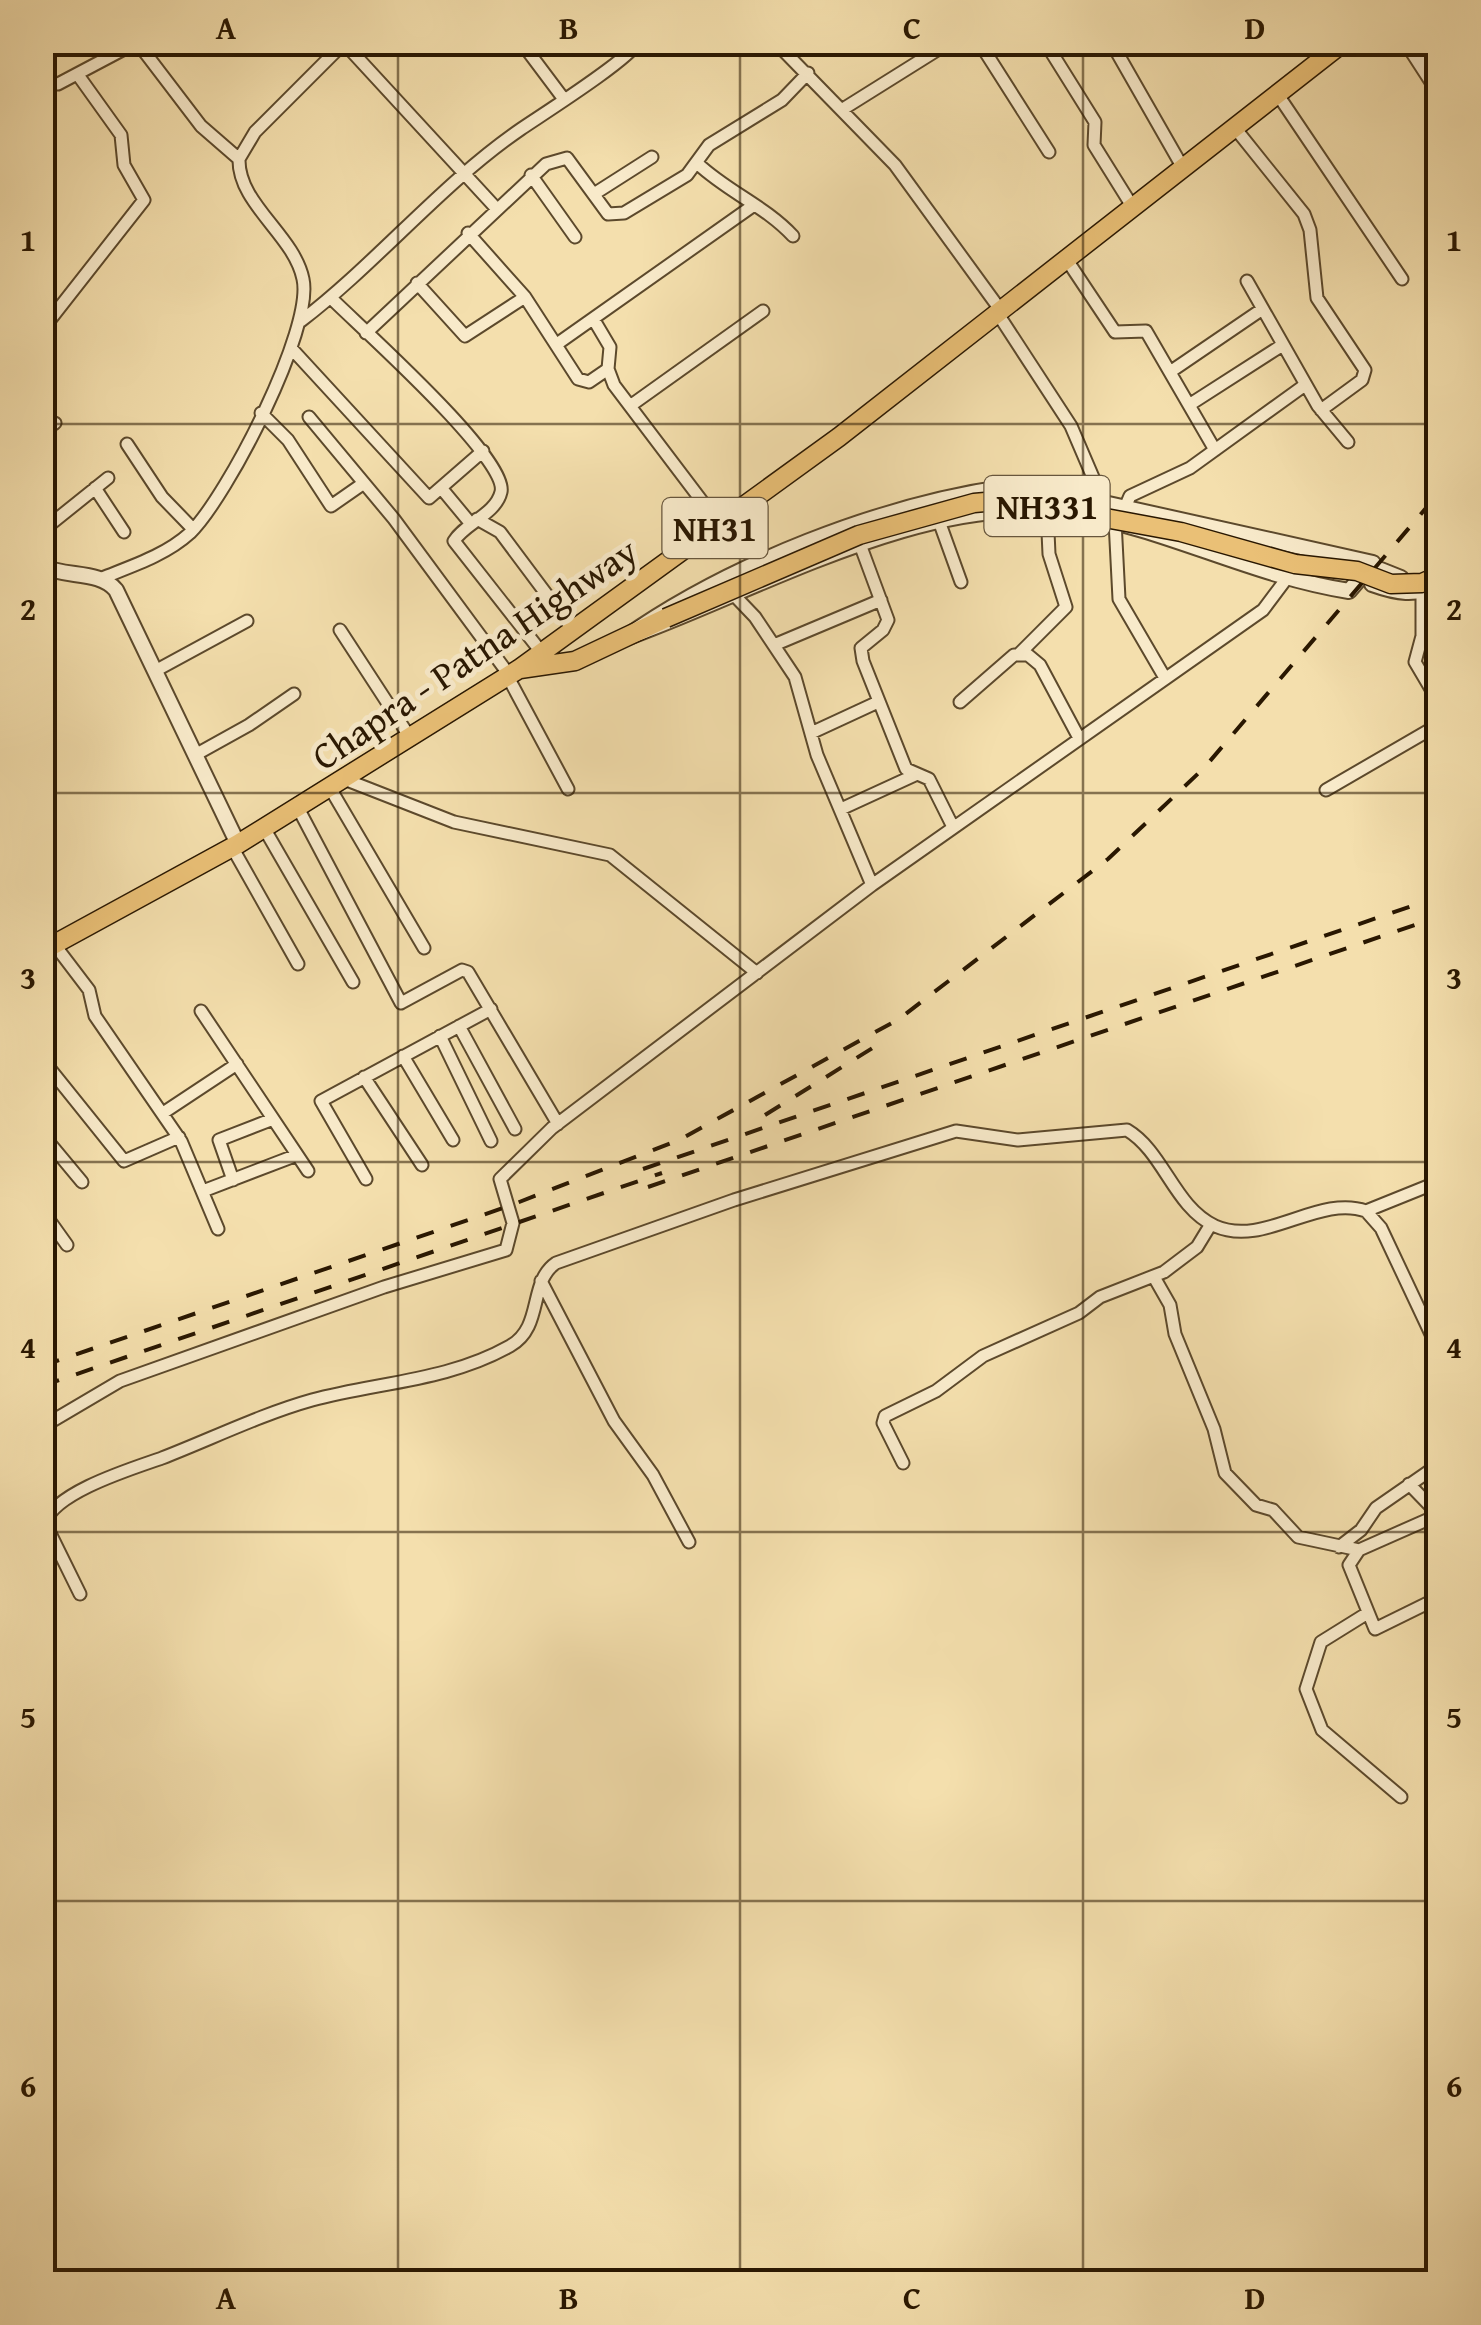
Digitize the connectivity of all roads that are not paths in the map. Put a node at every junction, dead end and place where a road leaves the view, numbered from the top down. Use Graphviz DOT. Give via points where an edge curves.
graph roads {
  1 [pos="324,42"];
  2 [pos="522,42"];
  3 [pos="638,42"];
  4 [pos="775,42"];
  5 [pos="950,42"];
  6 [pos="980,42"];
  7 [pos="1045,42"];
  8 [pos="1111,42"];
  9 [pos="1344,42"];
  10 [pos="1406,42"];
  11 [pos="345,43"];
  12 [pos="1438,51"];
  13 [pos="332,54"];
  14 [pos="1420,64"];
  15 [pos="808,74"];
  16 [pos="78,75"];
  17 [pos="42,80"];
  18 [pos="1438,93"];
  19 [pos="1278,95"];
  20 [pos="563,98"];
  21 [pos="843,108"];
  22 [pos="1235,128"];
  23 [pos="1049,152"];
  24 [pos="652,157"];
  25 [pos="239,159"];
  26 [pos="698,164"];
  27 [pos="1183,168"];
  28 [pos="531,175"];
  29 [pos="462,176"];
  30 [pos="594,194"];
  31 [pos="754,205"];
  32 [pos="1132,206"];
  33 [pos="495,207"];
  34 [pos="468,233"];
  35 [pos="792,236"];
  36 [pos="575,237"];
  37 [pos="1065,256"];
  38 [pos="1402,279"];
  39 [pos="1247,281"];
  40 [pos="417,283"];
  41 [pos="525,297"];
  42 [pos="331,298"];
  43 [pos="997,309"];
  44 [pos="1261,310"];
  45 [pos="763,311"];
  46 [pos="594,320"];
  47 [pos="301,321"];
  48 [pos="42,330"];
  49 [pos="366,333"];
  50 [pos="557,344"];
  51 [pos="1281,346"];
  52 [pos="291,348"];
  53 [pos="608,369"];
  54 [pos="1170,372"];
  55 [pos="1306,385"];
  56 [pos="1189,405"];
  57 [pos="630,406"];
  58 [pos="1320,410"];
  59 [pos="262,414"];
  60 [pos="309,417"];
  61 [pos="55,423"];
  62 [pos="42,431"];
  63 [pos="1348,442"];
  64 [pos="128,444"];
  65 [pos="1215,450"];
  66 [pos="483,452"];
  67 [pos="108,478"];
  68 [pos="364,483"];
  69 [pos="95,488"];
  70 [pos="442,489"];
  71 [pos="1104,503"];
  72 [pos="1047,510"];
  73 [pos="1120,515"];
  74 [pos="474,521"];
  75 [pos="939,521"];
  76 [pos="720,525"];
  77 [pos="193,529"];
  78 [pos="42,531"];
  79 [pos="124,532"];
  80 [pos="861,546"];
  81 [pos="42,566"];
  82 [pos="1375,568"];
  83 [pos="1438,573"];
  84 [pos="102,578"];
  85 [pos="1287,578"];
  86 [pos="961,582"];
  87 [pos="1438,585"];
  88 [pos="1422,593"];
  89 [pos="733,594"];
  90 [pos="880,600"];
  91 [pos="247,620"];
  92 [pos="340,630"];
  93 [pos="574,631"];
  94 [pos="623,639"];
  95 [pos="774,644"];
  96 [pos="542,653"];
  97 [pos="1020,653"];
  98 [pos="155,671"];
  99 [pos="512,674"];
  100 [pos="1165,678"];
  101 [pos="294,694"];
  102 [pos="1438,701"];
  103 [pos="878,702"];
  104 [pos="960,702"];
  105 [pos="1438,725"];
  106 [pos="811,733"];
  107 [pos="1079,738"];
  108 [pos="410,739"];
  109 [pos="195,754"];
  110 [pos="916,774"];
  111 [pos="337,784"];
  112 [pos="568,789"];
  113 [pos="1326,790"];
  114 [pos="298,808"];
  115 [pos="842,809"];
  116 [pos="953,827"];
  117 [pos="264,828"];
  118 [pos="235,845"];
  119 [pos="872,885"];
  120 [pos="48,948"];
  121 [pos="424,948"];
  122 [pos="298,964"];
  123 [pos="757,972"];
  124 [pos="354,982"];
  125 [pos="490,1009"];
  126 [pos="202,1011"];
  127 [pos="459,1026"];
  128 [pos="440,1036"];
  129 [pos="403,1056"];
  130 [pos="42,1059"];
  131 [pos="237,1064"];
  132 [pos="364,1078"];
  133 [pos="162,1113"];
  134 [pos="273,1119"];
  135 [pos="558,1124"];
  136 [pos="515,1129"];
  137 [pos="42,1134"];
  138 [pos="178,1137"];
  139 [pos="453,1140"];
  140 [pos="491,1141"];
  141 [pos="297,1155"];
  142 [pos="422,1165"];
  143 [pos="308,1171"];
  144 [pos="232,1180"];
  145 [pos="366,1180"];
  146 [pos="82,1182"];
  147 [pos="1438,1182"];
  148 [pos="203,1192"];
  149 [pos="42,1210"];
  150 [pos="1366,1211"];
  151 [pos="1212,1224"];
  152 [pos="218,1229"];
  153 [pos="67,1245"];
  154 [pos="1154,1276"];
  155 [pos="541,1280"];
  156 [pos="1438,1349"];
  157 [pos="42,1427"];
  158 [pos="903,1463"];
  159 [pos="1438,1464"];
  160 [pos="1409,1484"];
  161 [pos="1438,1514"];
  162 [pos="689,1542"];
  163 [pos="1339,1548"];
  164 [pos="1358,1550"];
  165 [pos="80,1594"];
  166 [pos="1438,1598"];
  167 [pos="1366,1614"];
  168 [pos="1401,1798"];
  1 -- 13 [label="street"];
  2 -- 20 [label="street"];
  3 -- 20 [label="street" via="622,61"];
  4 -- 15 [label="street"];
  5 -- 21 [label="street"];
  6 -- 23 [label="street"];
  7 -- 32 [label="street" via="1095,122 1094,145"];
  8 -- 27 [label="street"];
  9 -- 19 [label="highway, Chapra - Patna Highway / NH31"];
  10 -- 14 [label="street"];
  11 -- 13 [label="street"];
  11 -- 29 [label="street"];
  12 -- 14 [label="street"];
  13 -- 25 [label="street" via="255,132"];
  14 -- 18 [label="street"];
  15 -- 21 [label="street"];
  15 -- 26 [label="street" via="782,100 709,144"];
  16 -- 17 [label="street" via="52,85"];
  16 -- 25 [label="street" via="140,46 201,126"];
  16 -- 48 [label="street" via="121,135 124,165 144,200"];
  19 -- 22 [label="highway, Chapra - Patna Highway / NH31"];
  19 -- 38 [label="street"];
  20 -- 29 [label="street"];
  21 -- 43 [label="street" via="896,165"];
  22 -- 27 [label="highway, Chapra - Patna Highway / NH31"];
  22 -- 58 [label="street" via="1304,214 1318,298 1365,370 1362,380"];
  24 -- 30 [label="street"];
  25 -- 47 [label="street" via="250,191 298,263 306,296"];
  26 -- 30 [label="street" via="615,216"];
  26 -- 31 [label="street"];
  27 -- 32 [label="highway, Chapra - Patna Highway / NH31"];
  28 -- 30 [label="street" via="567,158"];
  28 -- 33 [label="street"];
  28 -- 36 [label="street"];
  29 -- 33 [label="street"];
  29 -- 42 [label="street"];
  31 -- 35 [label="street"];
  31 -- 46 [label="street"];
  32 -- 37 [label="highway, Chapra - Patna Highway / NH31"];
  33 -- 34 [label="street"];
  34 -- 40 [label="street"];
  34 -- 41 [label="street"];
  37 -- 43 [label="highway, Chapra - Patna Highway / NH31"];
  37 -- 54 [label="street" via="1116,332 1142,328"];
  39 -- 44 [label="street"];
  40 -- 41 [label="street" via="465,336"];
  40 -- 49 [label="street"];
  41 -- 50 [label="street"];
  42 -- 47 [label="street"];
  42 -- 49 [label="street"];
  43 -- 71 [label="street" via="1071,426"];
  43 -- 76 [label="highway, Chapra - Patna Highway / NH31"];
  44 -- 51 [label="street"];
  44 -- 54 [label="street"];
  45 -- 57 [label="street"];
  46 -- 50 [label="street"];
  46 -- 53 [label="street" via="610,347"];
  47 -- 52 [label="street"];
  49 -- 66 [label="street"];
  50 -- 53 [label="street" via="584,382"];
  51 -- 55 [label="street"];
  51 -- 56 [label="street"];
  52 -- 59 [label="street"];
  52 -- 70 [label="street" via="428,498"];
  53 -- 57 [label="street"];
  54 -- 56 [label="street"];
  55 -- 58 [label="street"];
  55 -- 65 [label="street"];
  56 -- 65 [label="street"];
  57 -- 76 [label="street"];
  58 -- 63 [label="street"];
  59 -- 68 [label="street" via="285,436 331,506"];
  59 -- 77 [label="street"];
  60 -- 68 [label="street"];
  61 -- 62 [label="street"];
  64 -- 77 [label="street" via="156,489"];
  65 -- 73 [label="street" via="1136,492"];
  66 -- 70 [label="street"];
  66 -- 74 [label="street" via="502,488"];
  67 -- 69 [label="street"];
  68 -- 99 [label="street"];
  69 -- 78 [label="street"];
  69 -- 79 [label="street"];
  70 -- 74 [label="street"];
  71 -- 73 [label="street"];
  71 -- 94 [label="street" via="1008,487 939,498 754,567 663,611"];
  72 -- 73 [label="street"];
  72 -- 75 [label="street" via="1010,508"];
  72 -- 97 [label="street" via="1049,554 1066,607"];
  73 -- 82 [label="street"];
  73 -- 85 [label="street"];
  73 -- 100 [label="street" via="1119,599"];
  74 -- 93 [label="street" via="500,532"];
  74 -- 96 [label="street" via="454,543"];
  75 -- 80 [label="street"];
  75 -- 86 [label="street"];
  76 -- 93 [label="highway, Chapra - Patna Highway / NH31"];
  77 -- 84 [label="street" via="160,554"];
  80 -- 89 [label="street"];
  80 -- 90 [label="street"];
  81 -- 84 [label="street"];
  82 -- 83 [label="street" via="1405,579"];
  82 -- 85 [label="street" via="1348,591"];
  82 -- 88 [label="street" via="1372,584"];
  83 -- 94 [label="highway, NH331, bridge" via="1422,584 1392,584 1181,532 1008,500 910,518 859,536"];
  84 -- 98 [label="street" via="116,590"];
  85 -- 100 [label="street" via="1263,610"];
  87 -- 88 [label="street"];
  88 -- 102 [label="street" via="1415,662"];
  89 -- 94 [label="street"];
  89 -- 95 [label="street"];
  90 -- 95 [label="street"];
  90 -- 103 [label="street" via="888,624 860,653"];
  91 -- 98 [label="street"];
  92 -- 108 [label="street"];
  93 -- 96 [label="highway, Chapra - Patna Highway / NH31"];
  94 -- 99 [label="highway, NH331" via="575,661"];
  95 -- 106 [label="street" via="801,689"];
  96 -- 99 [label="highway, Chapra - Patna Highway / NH31"];
  97 -- 104 [label="street"];
  97 -- 107 [label="street" via="1040,665"];
  98 -- 109 [label="street"];
  99 -- 108 [label="highway, Chapra - Patna Highway / NH31"];
  99 -- 112 [label="street"];
  100 -- 107 [label="street"];
  101 -- 109 [label="street"];
  103 -- 106 [label="street"];
  103 -- 110 [label="street" via="906,769"];
  105 -- 113 [label="street"];
  106 -- 115 [label="street"];
  107 -- 116 [label="street"];
  108 -- 111 [label="highway, Chapra - Patna Highway / NH31"];
  109 -- 118 [label="street"];
  110 -- 115 [label="street"];
  110 -- 116 [label="street" via="929,779"];
  111 -- 114 [label="highway, Chapra - Patna Highway / NH31"];
  111 -- 121 [label="street"];
  111 -- 123 [label="street" via="454,822 610,856"];
  114 -- 117 [label="highway, Chapra - Patna Highway / NH31"];
  114 -- 125 [label="street" via="401,1004 464,970"];
  115 -- 119 [label="street"];
  116 -- 119 [label="street"];
  117 -- 118 [label="highway, Chapra - Patna Highway / NH31"];
  117 -- 124 [label="street"];
  118 -- 120 [label="highway, Chapra - Patna Highway / NH31"];
  118 -- 122 [label="street"];
  119 -- 123 [label="street"];
  120 -- 133 [label="street" via="86,985 95,1016"];
  123 -- 135 [label="street"];
  125 -- 127 [label="street"];
  125 -- 135 [label="street"];
  126 -- 131 [label="street"];
  127 -- 128 [label="street"];
  127 -- 136 [label="street"];
  128 -- 129 [label="street"];
  128 -- 140 [label="street"];
  129 -- 132 [label="street"];
  129 -- 139 [label="street"];
  130 -- 138 [label="street" via="126,1162"];
  131 -- 133 [label="street"];
  131 -- 134 [label="street"];
  132 -- 142 [label="street"];
  132 -- 145 [label="street" via="320,1105"];
  133 -- 138 [label="street"];
  134 -- 141 [label="street"];
  134 -- 144 [label="street" via="220,1140"];
  135 -- 157 [label="street" via="500,1179 512,1223 512,1241 502,1253 120,1380"];
  137 -- 146 [label="street"];
  138 -- 148 [label="street"];
  141 -- 143 [label="street"];
  141 -- 144 [label="street"];
  144 -- 148 [label="street"];
  147 -- 150 [label="street"];
  148 -- 152 [label="street"];
  149 -- 153 [label="street"];
  150 -- 151 [label="street" via="1340,1208 1246,1230"];
  150 -- 156 [label="street" via="1381,1228"];
  151 -- 154 [label="street" via="1196,1246"];
  151 -- 155 [label="street" via="1127,1130 1018,1140 965,1130 562,1260"];
  154 -- 158 [label="street" via="983,1356 885,1416"];
  154 -- 163 [label="street" via="1170,1305 1225,1473 1298,1536"];
  155 -- 162 [label="street" via="614,1421"];
  155 -- 165 [label="street" via="534,1316 512,1345 437,1375 313,1400 122,1472 58,1506 45,1523"];
  159 -- 160 [label="street"];
  160 -- 161 [label="street"];
  160 -- 163 [label="street"];
  161 -- 164 [label="street"];
  163 -- 164 [label="street"];
  164 -- 167 [label="street" via="1349,1570"];
  166 -- 167 [label="street" via="1377,1630"];
  167 -- 168 [label="street" via="1320,1642 1306,1690 1322,1730"];
}
